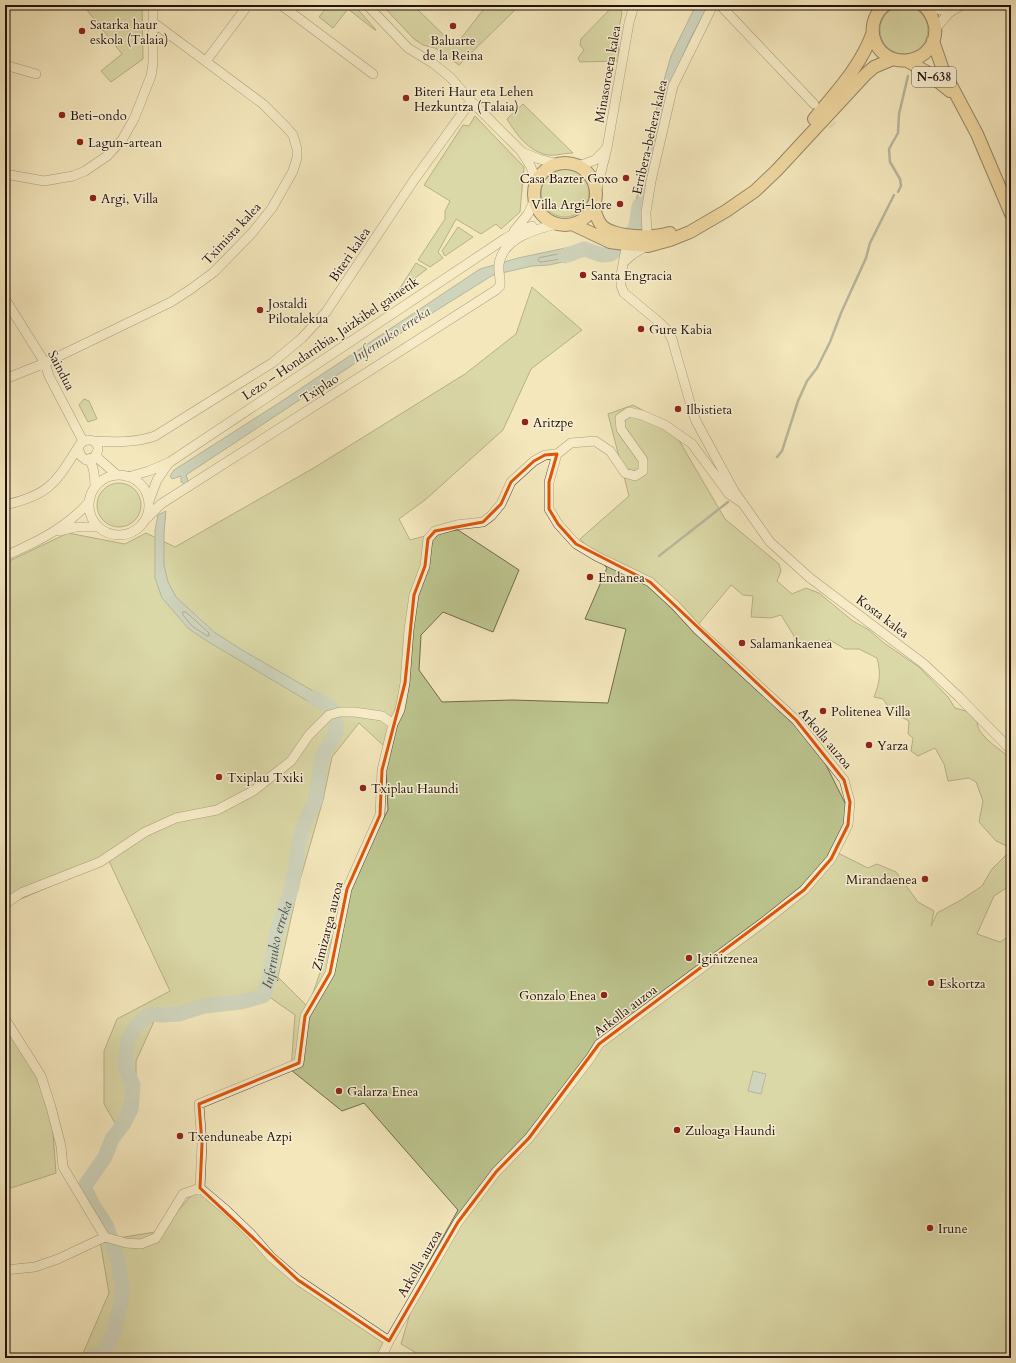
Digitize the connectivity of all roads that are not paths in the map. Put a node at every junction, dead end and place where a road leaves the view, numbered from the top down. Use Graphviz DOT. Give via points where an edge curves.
graph roads {
  1 [pos="153,5"];
  2 [pos="248,5"];
  3 [pos="281,5"];
  4 [pos="367,5"];
  5 [pos="634,5"];
  6 [pos="713,5"];
  7 [pos="720,5"];
  8 [pos="962,5"];
  9 [pos="884,6"];
  10 [pos="924,6"];
  11 [pos="953,10"];
  12 [pos="154,23"];
  13 [pos="873,32"];
  14 [pos="934,35"];
  15 [pos="893,59"];
  16 [pos="206,61"];
  17 [pos="907,61"];
  18 [pos="5,65"];
  19 [pos="36,74"];
  20 [pos="373,74"];
  21 [pos="957,98"];
  22 [pos="471,101"];
  23 [pos="814,104"];
  24 [pos="607,148"];
  25 [pos="521,151"];
  26 [pos="558,164"];
  27 [pos="579,166"];
  28 [pos="5,174"];
  29 [pos="537,182"];
  30 [pos="596,192"];
  31 [pos="535,199"];
  32 [pos="593,205"];
  33 [pos="1011,214"];
  34 [pos="554,222"];
  35 [pos="572,224"];
  36 [pos="609,236"];
  37 [pos="506,238"];
  38 [pos="633,247"];
  39 [pos="5,299"];
  40 [pos="9,315"];
  41 [pos="44,363"];
  42 [pos="5,379"];
  43 [pos="93,441"];
  44 [pos="114,442"];
  45 [pos="81,444"];
  46 [pos="557,454"];
  47 [pos="92,456"];
  48 [pos="170,462"];
  49 [pos="68,465"];
  50 [pos="118,475"];
  51 [pos="128,477"];
  52 [pos="95,487"];
  53 [pos="149,501"];
  54 [pos="89,502"];
  55 [pos="741,502"];
  56 [pos="5,506"];
  57 [pos="146,519"];
  58 [pos="98,527"];
  59 [pos="54,532"];
  60 [pos="5,556"];
  61 [pos="393,724"];
  62 [pos="1011,750"];
  63 [pos="5,904"];
  64 [pos="5,1019"];
  65 [pos="200,1188"];
  66 [pos="105,1237"];
  67 [pos="5,1270"];
  68 [pos="389,1341"];
  69 [pos="381,1358"];
  1 -- 12 [label="street"];
  2 -- 16 [label="street"];
  3 -- 20 [label="street"];
  4 -- 22 [label="street" via="408,48 451,78"];
  5 -- 24 [label="street, Minasoroeta kalea"];
  6 -- 38 [label="street, Erribera-behera kalea" via="672,86 646,212"];
  7 -- 23 [label="street"];
  8 -- 11 [label="street"];
  9 -- 13 [label="main road" via="876,16"];
  10 -- 11 [label="street"];
  10 -- 14 [label="main road, N-638" via="932,17"];
  11 -- 14 [label="street" via="945,17"];
  12 -- 16 [label="street, Tximista kalea"];
  12 -- 28 [label="street" via="154,63 151,76 134,119 122,140 107,156 86,171 59,179 44,181"];
  13 -- 15 [label="main road" via="881,51"];
  13 -- 38 [label="main road" via="856,66 791,149 752,187 723,208 688,228"];
  14 -- 17 [label="main road, N-638" via="930,47 920,56"];
  14 -- 21 [label="main road, N-638" via="943,70"];
  15 -- 17 [label="main road, N-638"];
  15 -- 38 [label="main road" via="874,67 866,74 777,170 754,191 690,232 670,240"];
  16 -- 41 [label="street, Tximista kalea" via="263,104 293,135 297,149 293,171 272,208 214,272 171,302"];
  17 -- 21 [label="main road, N-638" via="934,77"];
  18 -- 19 [label="street"];
  21 -- 33 [label="main road, N-638" via="977,134"];
  22 -- 25 [label="street"];
  22 -- 44 [label="street, Biteri kalea" via="414,180 326,312 302,338 250,378 155,436"];
  24 -- 27 [label="street" via="595,160"];
  24 -- 30 [label="street, Minasoroeta kalea"];
  25 -- 26 [label="street"];
  25 -- 29 [label="street"];
  26 -- 27 [label="main road" via="569,163"];
  26 -- 29 [label="main road" via="546,169"];
  27 -- 30 [label="main road" via="592,179"];
  29 -- 31 [label="main road"];
  30 -- 32 [label="main road"];
  31 -- 34 [label="main road" via="538,210"];
  31 -- 37 [label="street" via="523,220"];
  32 -- 35 [label="main road" via="585,217"];
  32 -- 36 [label="main road" via="599,222"];
  34 -- 35 [label="main road"];
  34 -- 37 [label="street" via="528,227"];
  34 -- 57 [label="street, Txiplao" via="529,232 513,242 504,252 499,265 500,286 496,290 161,504"];
  35 -- 36 [label="main road"];
  36 -- 38 [label="main road"];
  36 -- 38 [label="main road"];
  37 -- 48 [label="street, Lezo – Hondarribia, Jaizkibel gainetik"];
  38 -- 55 [label="street, Erribera-behera kalea" via="621,275 622,289 668,330 696,421"];
  39 -- 40 [label="street, Saindua"];
  40 -- 41 [label="street, Saindua" via="23,327"];
  41 -- 42 [label="street, Tximista kalea"];
  41 -- 45 [label="street, Saindua"];
  43 -- 44 [label="street, Biteri kalea"];
  43 -- 45 [label="street, Biteri kalea"];
  43 -- 47 [label="street" via="97,446"];
  44 -- 47 [label="street, Biteri kalea" via="104,445"];
  45 -- 47 [label="street, Saindua" via="79,454"];
  45 -- 49 [label="street"];
  46 -- 55 [label="street" via="571,443 595,441 610,451 625,473 636,476 643,471 643,460 621,429 620,418 629,412 642,415 665,425 692,444 729,494"];
  46 -- 61 [label="street, Zimizarga auzoa" via="545,455 534,461 511,482 501,504 483,522 435,531 428,539 425,566 413,600 408,630 400,710"];
  46 -- 68 [label="street, Arkolla auzoa" via="549,482 549,509 558,524 576,544 650,582 796,720 844,780 850,802 848,825 831,859 804,890 600,1044 529,1138 496,1172 458,1222"];
  47 -- 49 [label="street, Biteri kalea" via="75,460"];
  47 -- 50 [label="street"];
  47 -- 52 [label="street"];
  48 -- 51 [label="street, Lezo – Hondarribia, Jaizkibel gainetik"];
  48 -- 53 [label="street, Lezo – Hondarribia, Jaizkibel gainetik" via="157,480"];
  49 -- 56 [label="street" via="42,493"];
  50 -- 51 [label="street, Lezo – Hondarribia, Jaizkibel gainetik"];
  50 -- 52 [label="street" via="105,479"];
  51 -- 53 [label="street, Lezo – Hondarribia, Jaizkibel gainetik" via="140,484"];
  52 -- 54 [label="street"];
  53 -- 57 [label="street, Lezo – Hondarribia, Jaizkibel gainetik"];
  54 -- 58 [label="street" via="91,516"];
  54 -- 59 [label="street" via="73,519"];
  55 -- 62 [label="street, Kosta kalea" via="770,542 790,561 924,664"];
  57 -- 58 [label="street" via="136,529 124,535 110,534"];
  58 -- 59 [label="street" via="76,527"];
  59 -- 60 [label="street"];
  61 -- 63 [label="street" via="382,716 354,712 329,715 309,735 291,761 253,791 217,810 176,818 145,832 100,862 21,893"];
  61 -- 65 [label="street, Zimizarga auzoa" via="382,770 380,815 348,889 330,973 306,1016 299,1063 199,1104 202,1144"];
  64 -- 66 [label="street" via="41,1076 51,1106 63,1167"];
  65 -- 66 [label="street" via="183,1194 156,1238 141,1244"];
  65 -- 68 [label="street" via="298,1280"];
  66 -- 67 [label="street" via="35,1267"];
  68 -- 69 [label="street, Arkolla auzoa"];
}
